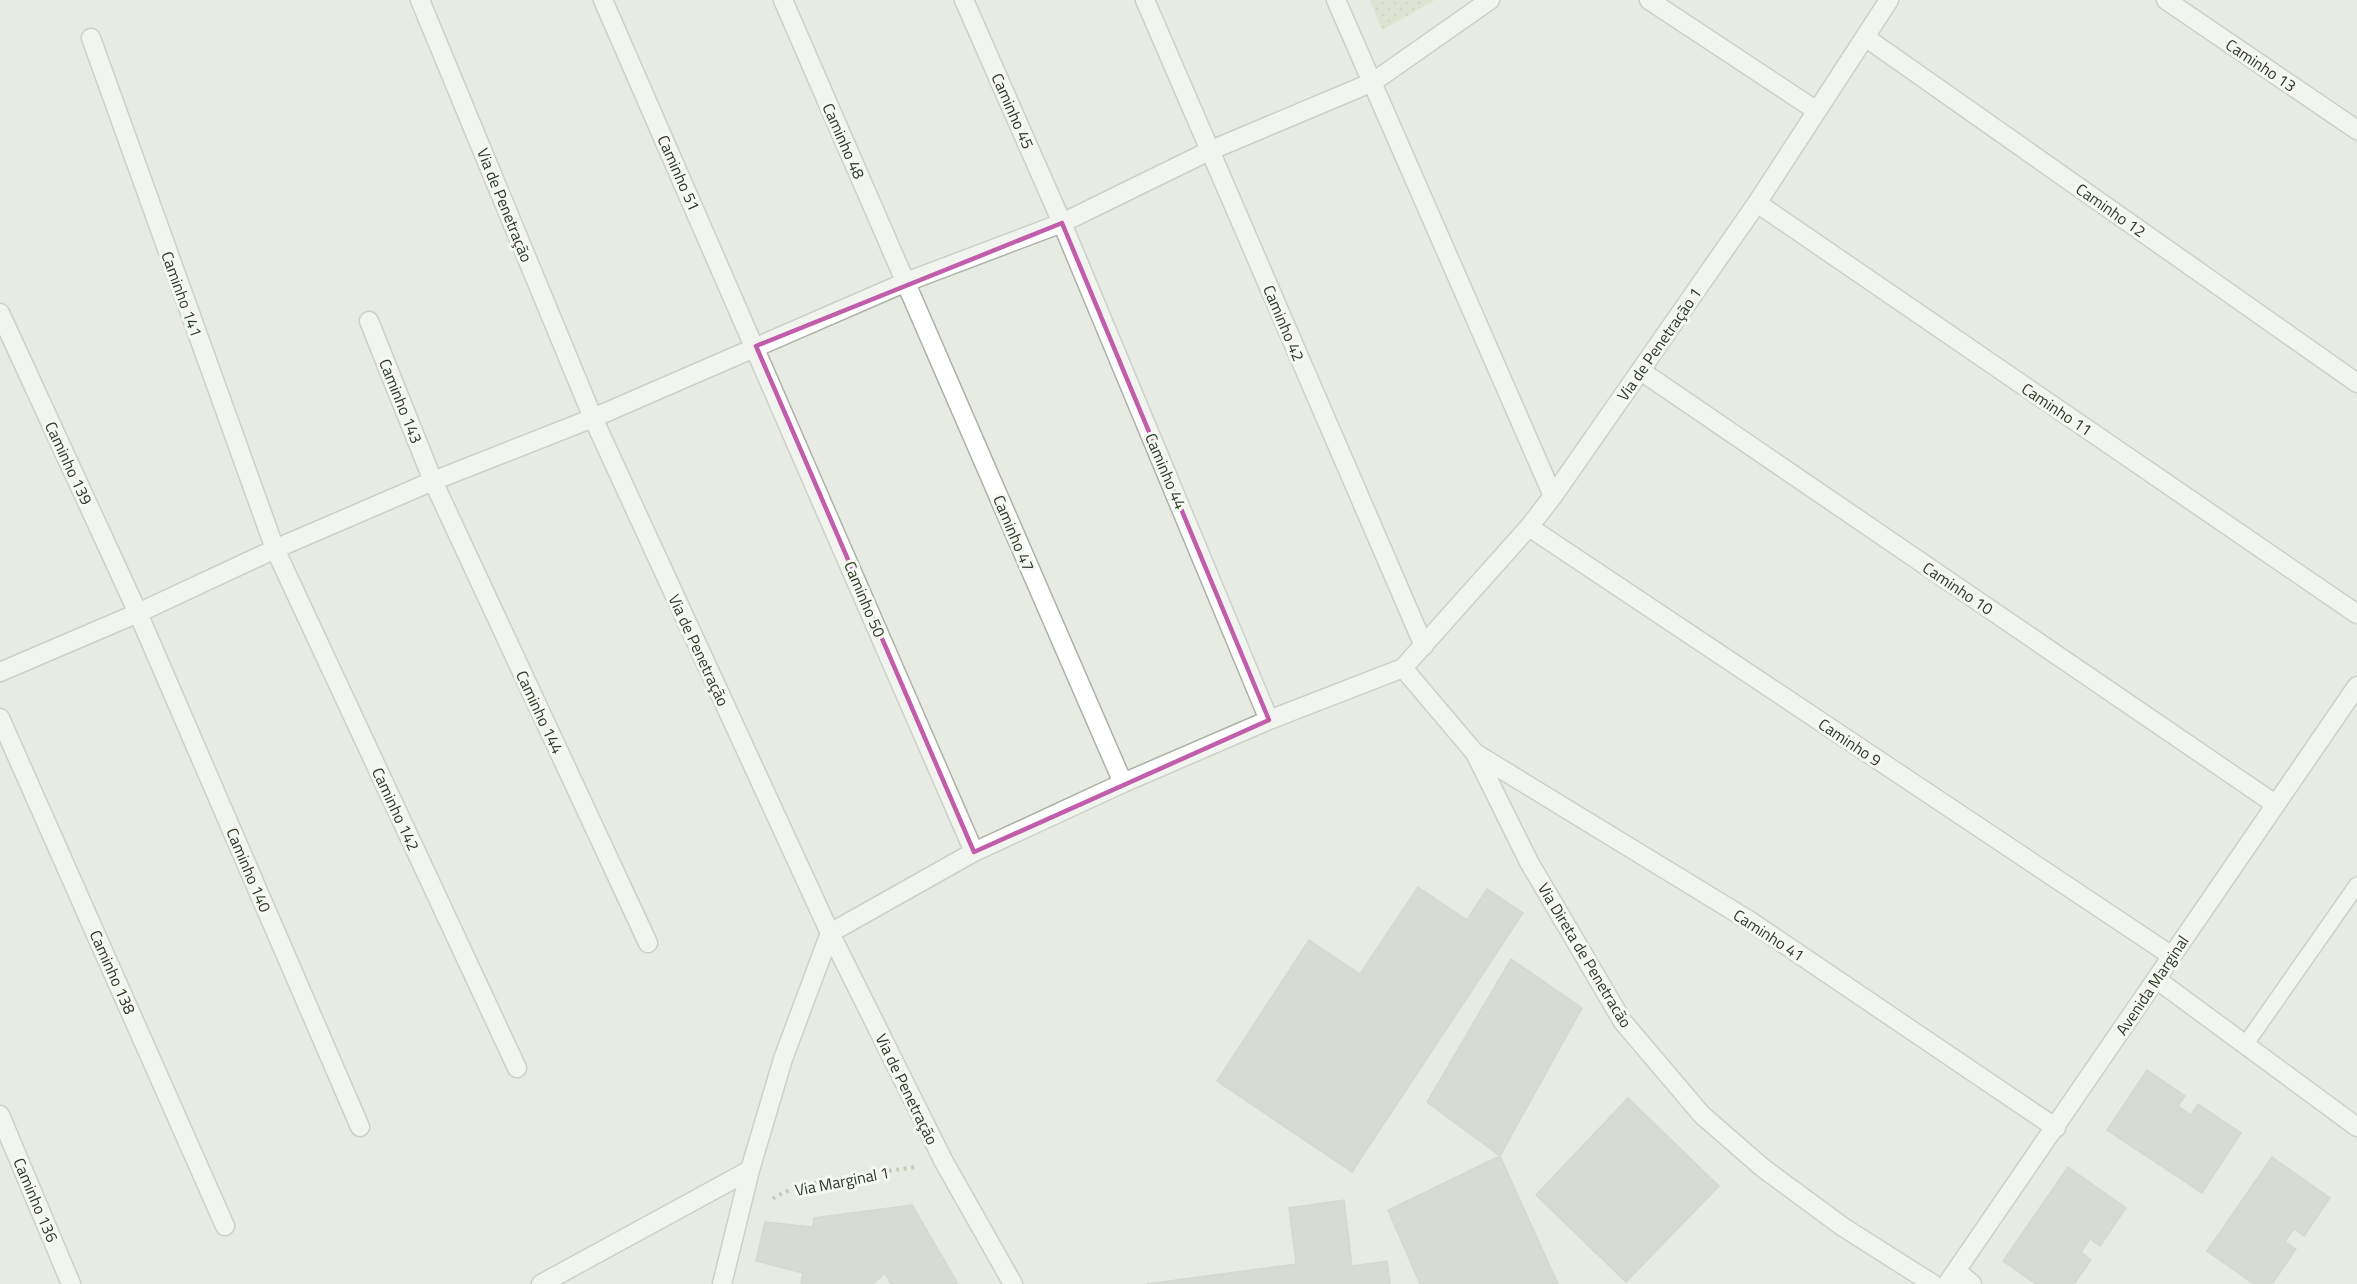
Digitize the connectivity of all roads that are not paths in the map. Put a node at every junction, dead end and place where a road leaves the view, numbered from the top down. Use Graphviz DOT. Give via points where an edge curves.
graph roads {
  1 [pos="420,0"];
  2 [pos="603,0"];
  3 [pos="783,0"];
  4 [pos="964,0"];
  5 [pos="1145,0"];
  6 [pos="1336,0"];
  7 [pos="1490,0"];
  8 [pos="1649,0"];
  9 [pos="1889,0"];
  10 [pos="2166,0"];
  11 [pos="1865,37"];
  12 [pos="91,38"];
  13 [pos="1373,82"];
  14 [pos="1817,111"];
  15 [pos="2357,130"];
  16 [pos="1209,151"];
  17 [pos="1757,203"];
  18 [pos="1062,223"];
  19 [pos="906,282"];
  20 [pos="0,313"];
  21 [pos="369,321"];
  22 [pos="756,346"];
  23 [pos="1641,371"];
  24 [pos="2357,383"];
  25 [pos="592,418"];
  26 [pos="433,481"];
  27 [pos="1553,496"];
  28 [pos="1529,527"];
  29 [pos="275,549"];
  30 [pos="138,613"];
  31 [pos="2357,614"];
  32 [pos="1424,646"];
  33 [pos="1403,668"];
  34 [pos="0,672"];
  35 [pos="2357,686"];
  36 [pos="0,718"];
  37 [pos="1269,720"];
  38 [pos="1475,753"];
  39 [pos="1123,783"];
  40 [pos="2275,804"];
  41 [pos="974,852"];
  42 [pos="2357,885"];
  43 [pos="830,933"];
  44 [pos="648,943"];
  45 [pos="2172,956"];
  46 [pos="2156,979"];
  47 [pos="2245,1045"];
  48 [pos="517,1068"];
  49 [pos="0,1115"];
  50 [pos="360,1127"];
  51 [pos="2357,1127"];
  52 [pos="2056,1128"];
  53 [pos="750,1170"];
  54 [pos="225,1226"];
  55 [pos="1952,1277"];
  56 [pos="720,1283"];
  57 [pos="71,1284"];
  58 [pos="541,1284"];
  59 [pos="1013,1284"];
  60 [pos="1933,1284"];
  61 [pos="1972,1284"];
  1 -- 25 [label="street, Via de Penetração"];
  2 -- 22 [label="street, Caminho 51"];
  3 -- 19 [label="street, Caminho 48"];
  4 -- 18 [label="street, Caminho 45"];
  5 -- 16 [label="street, Caminho 42"];
  6 -- 13 [label="street"];
  7 -- 13 [label="street"];
  8 -- 14 [label="street"];
  9 -- 11 [label="street, Via de Penetração 1"];
  10 -- 15 [label="street, Caminho 13"];
  11 -- 14 [label="street, Via de Penetração 1"];
  11 -- 24 [label="street, Caminho 12"];
  12 -- 29 [label="street, Caminho 141"];
  13 -- 16 [label="street"];
  13 -- 27 [label="street"];
  14 -- 17 [label="street, Via de Penetração 1"];
  16 -- 18 [label="street"];
  16 -- 32 [label="street, Caminho 42"];
  17 -- 23 [label="street, Via de Penetração 1"];
  17 -- 31 [label="street, Caminho 11"];
  18 -- 19 [label="street"];
  18 -- 37 [label="street, Caminho 44"];
  19 -- 22 [label="street"];
  19 -- 39 [label="street, Caminho 47"];
  20 -- 30 [label="street, Caminho 139"];
  21 -- 26 [label="street, Caminho 143"];
  22 -- 25 [label="street"];
  22 -- 41 [label="street, Caminho 50"];
  23 -- 27 [label="street, Via de Penetração 1"];
  23 -- 40 [label="street, Caminho 10"];
  25 -- 26 [label="street"];
  25 -- 43 [label="street, Via de Penetração"];
  26 -- 29 [label="street"];
  26 -- 44 [label="street, Caminho 144"];
  27 -- 28 [label="street, Via de Penetração 1"];
  28 -- 32 [label="street, Via de Penetração 1"];
  28 -- 45 [label="street, Caminho 9"];
  29 -- 30 [label="street"];
  29 -- 48 [label="street, Caminho 142"];
  30 -- 34 [label="street"];
  30 -- 50 [label="street, Caminho 140"];
  32 -- 33 [label="street, Via de Penetração 1"];
  33 -- 37 [label="street"];
  33 -- 38 [label="street, Via Direta de Penetracão"];
  35 -- 40 [label="street, Avenida Marginal"];
  36 -- 54 [label="street, Caminho 138"];
  37 -- 39 [label="street"];
  38 -- 52 [label="street, Caminho 41" via="1750,921"];
  38 -- 60 [label="street, Via Direta de Penetracão" via="1529,862 1623,1022 1702,1115 1763,1168 1844,1227"];
  39 -- 41 [label="street"];
  40 -- 45 [label="street, Avenida Marginal"];
  41 -- 43 [label="street"];
  42 -- 47 [label="lane"];
  43 -- 53 [label="street" via="783,1059"];
  43 -- 59 [label="street, Via de Penetração" via="944,1162"];
  45 -- 46 [label="street, Avenida Marginal"];
  46 -- 47 [label="street"];
  46 -- 52 [label="street, Avenida Marginal"];
  47 -- 51 [label="street"];
  49 -- 57 [label="street, Caminho 136"];
  52 -- 55 [label="street, Avenida Marginal"];
  53 -- 56 [label="street"];
  53 -- 58 [label="street"];
  55 -- 61 [label="street"];
}
